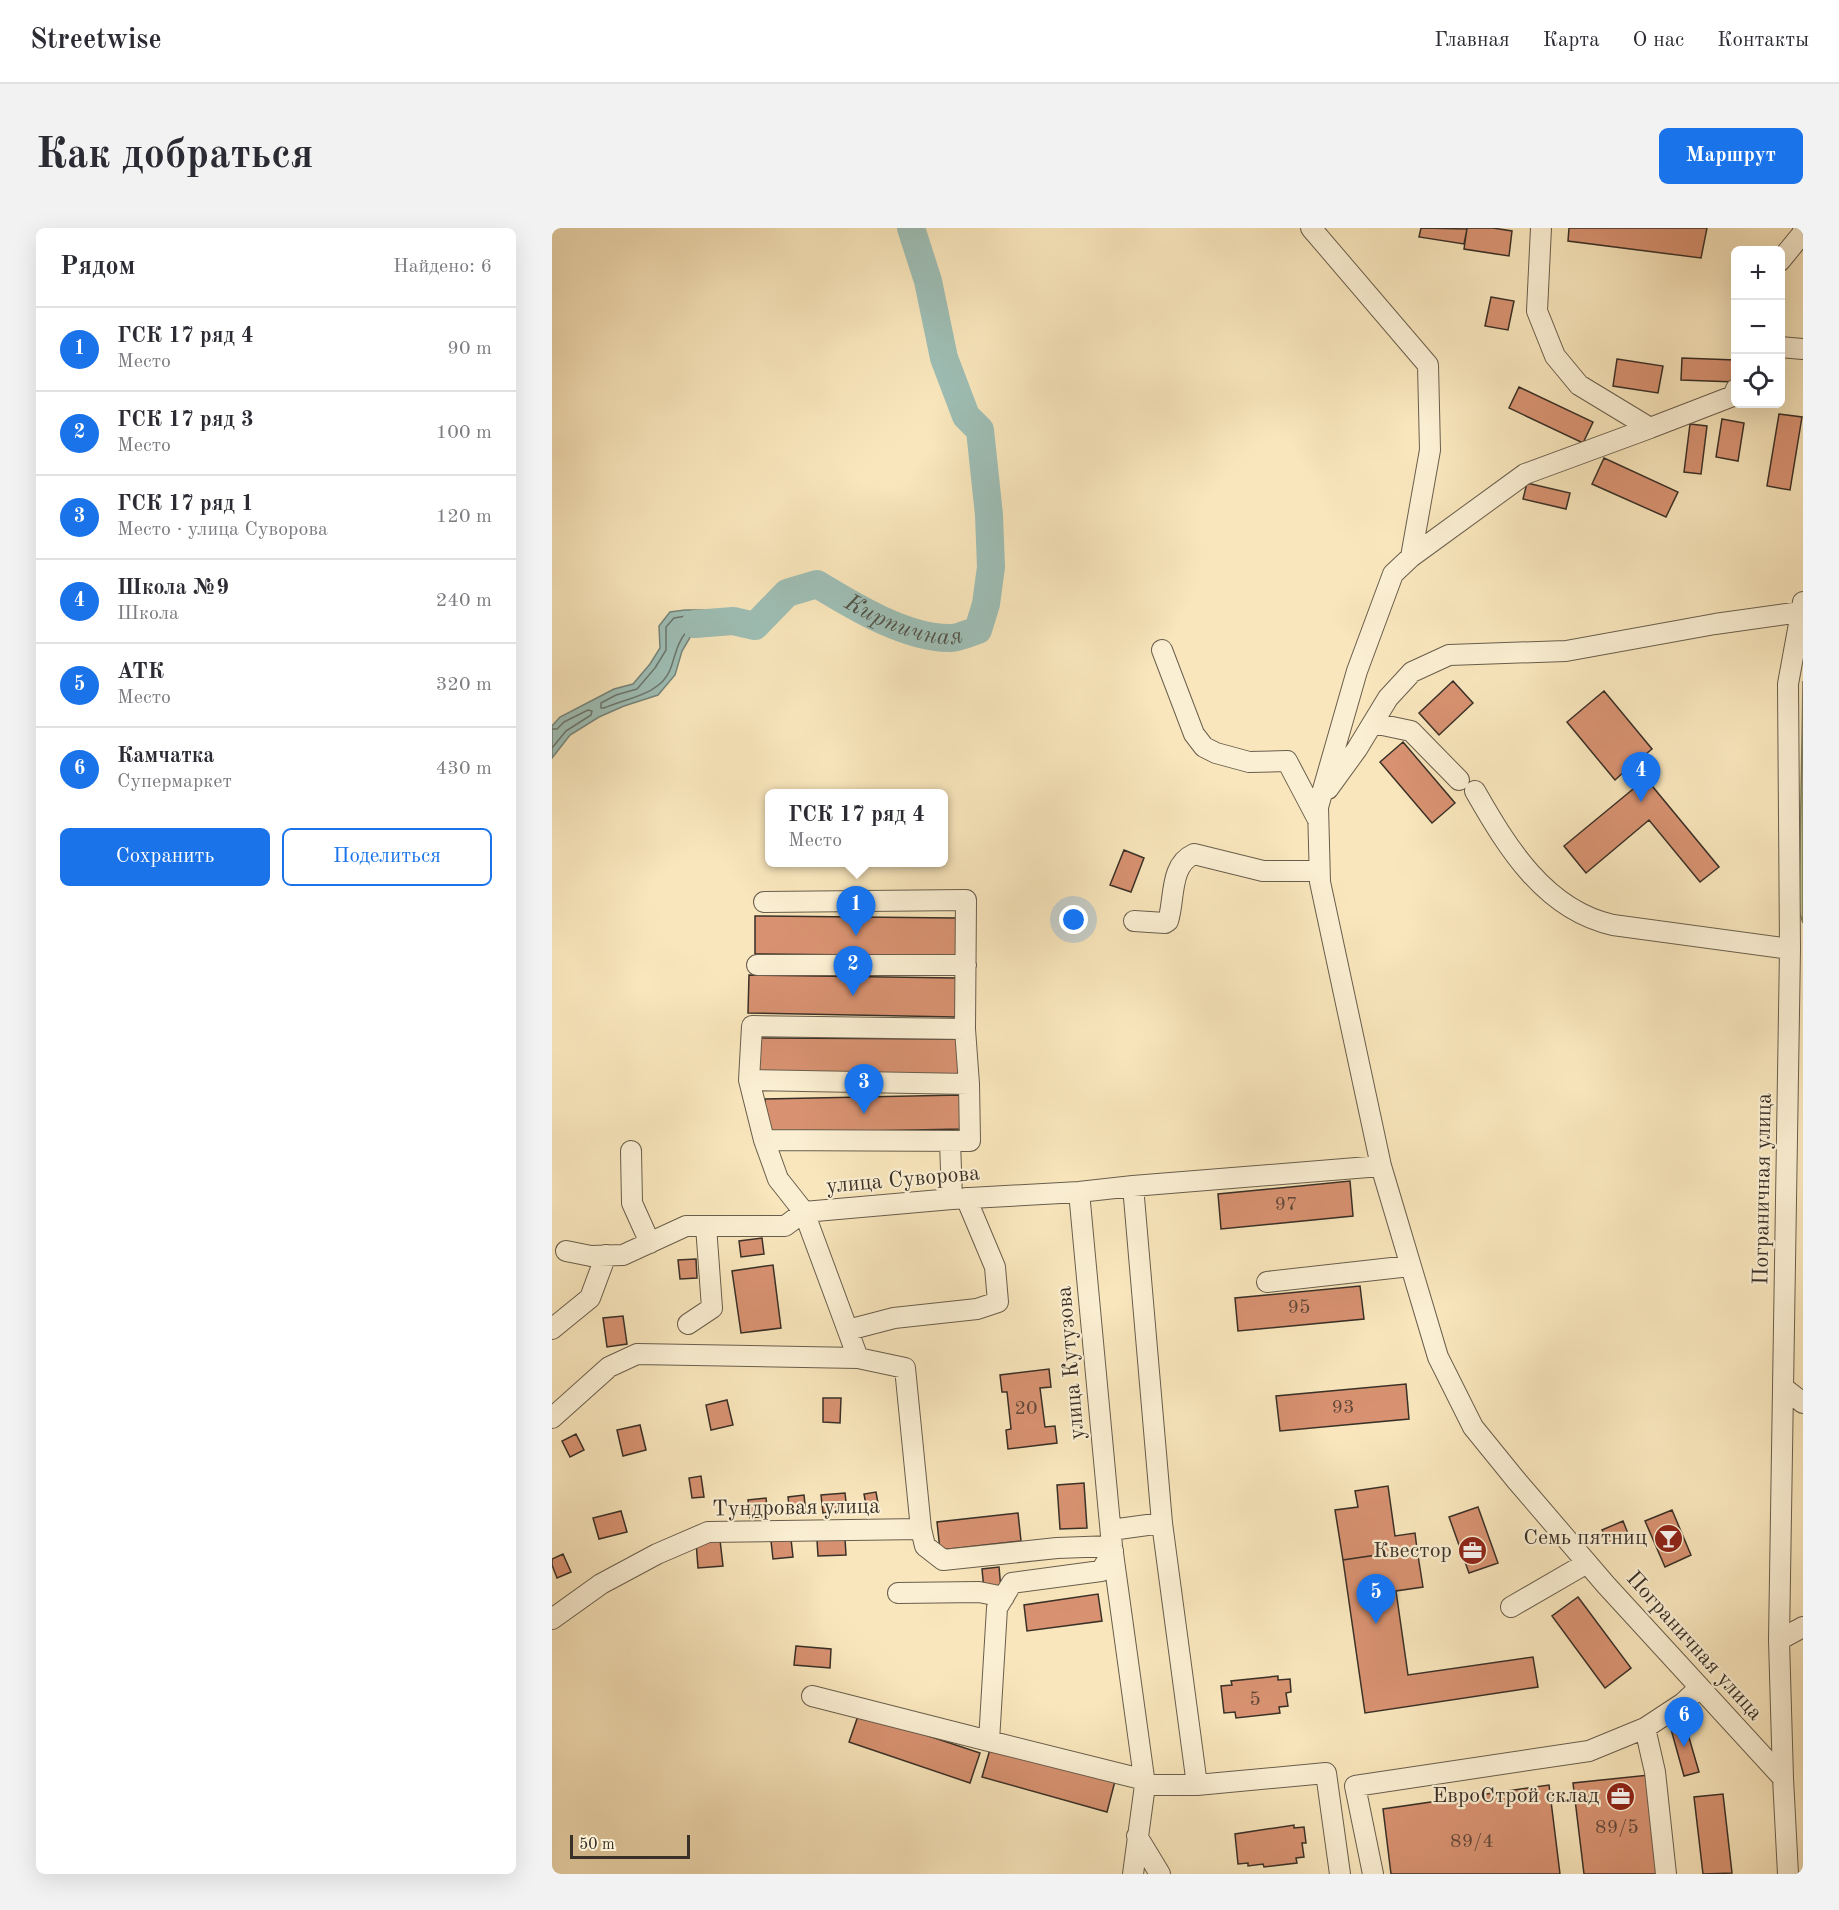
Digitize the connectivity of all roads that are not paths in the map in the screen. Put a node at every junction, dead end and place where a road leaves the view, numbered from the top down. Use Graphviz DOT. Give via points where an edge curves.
graph roads {
  1 [pos="1311,228"];
  2 [pos="1541,228"];
  3 [pos="1803,230"];
  4 [pos="1785,255"];
  5 [pos="1785,347"];
  6 [pos="1803,349"];
  7 [pos="1731,397"];
  8 [pos="1650,428"];
  9 [pos="1411,557"];
  10 [pos="1802,607"];
  11 [pos="1162,650"];
  12 [pos="1373,723"];
  13 [pos="1318,809"];
  14 [pos="1318,871"];
  15 [pos="764,902"];
  16 [pos="1134,921"];
  17 [pos="1790,949"];
  18 [pos="757,965"];
  19 [pos="966,965"];
  20 [pos="965,1029"];
  21 [pos="749,1080"];
  22 [pos="969,1084"];
  23 [pos="1795,1129"];
  24 [pos="764,1140"];
  25 [pos="950,1141"];
  26 [pos="631,1151"];
  27 [pos="1382,1166"];
  28 [pos="1133,1185"];
  29 [pos="1079,1192"];
  30 [pos="959,1198"];
  31 [pos="1795,1208"];
  32 [pos="804,1212"];
  33 [pos="706,1226"];
  34 [pos="650,1243"];
  35 [pos="566,1251"];
  36 [pos="606,1255"];
  37 [pos="1410,1266"];
  38 [pos="1267,1282"];
  39 [pos="688,1324"];
  40 [pos="552,1329"];
  41 [pos="848,1330"];
  42 [pos="858,1358"];
  43 [pos="1784,1388"];
  44 [pos="1803,1403"];
  45 [pos="552,1418"];
  46 [pos="1162,1523"];
  47 [pos="921,1529"];
  48 [pos="1112,1543"];
  49 [pos="1587,1563"];
  50 [pos="898,1593"];
  51 [pos="1004,1598"];
  52 [pos="1511,1607"];
  53 [pos="552,1619"];
  54 [pos="1803,1627"];
  55 [pos="1779,1640"];
  56 [pos="1699,1688"];
  57 [pos="812,1696"];
  58 [pos="1645,1728"];
  59 [pos="988,1741"];
  60 [pos="1783,1778"];
  61 [pos="1145,1782"];
  62 [pos="1197,1785"];
  63 [pos="1137,1836"];
  64 [pos="1133,1874"];
  65 [pos="1160,1874"];
  66 [pos="1340,1874"];
  67 [pos="1373,1874"];
  68 [pos="1666,1874"];
  69 [pos="1788,1874"];
  1 -- 9 [label="street" via="1428,365 1430,450"];
  2 -- 8 [label="street" via="1537,311 1556,356 1580,385"];
  3 -- 4 [label="street"];
  5 -- 6 [label="street"];
  7 -- 8 [label="street"];
  8 -- 9 [label="street" via="1525,474"];
  9 -- 13 [label="street" via="1393,574 1357,672"];
  10 -- 12 [label="street" via="1566,651 1449,655 1412,672 1388,698"];
  10 -- 17 [label="street, Пограничная улица" via="1788,684"];
  11 -- 13 [label="street" via="1194,734 1204,747 1249,762 1287,761"];
  12 -- 13 [label="street"];
  12 -- 17 [label="street" via="1411,731 1467,785 1525,867 1552,894 1586,918"];
  13 -- 14 [label="street, Пограничная улица"];
  14 -- 16 [label="street" via="1263,871 1194,854 1179,870 1168,921"];
  14 -- 27 [label="street, Пограничная улица"];
  15 -- 19 [label="street" via="966,900"];
  17 -- 23 [label="street, Пограничная улица"];
  18 -- 19 [label="street"];
  19 -- 20 [label="street"];
  20 -- 21 [label="street" via="752,1026"];
  20 -- 22 [label="street"];
  21 -- 22 [label="street"];
  21 -- 24 [label="street"];
  22 -- 25 [label="street" via="970,1141"];
  23 -- 31 [label="street, Пограничная улица"];
  24 -- 25 [label="street"];
  24 -- 32 [label="street" via="778,1179"];
  25 -- 30 [label="street"];
  26 -- 34 [label="street" via="632,1203"];
  27 -- 28 [label="street, улица Суворова"];
  27 -- 37 [label="street, Пограничная улица"];
  28 -- 29 [label="street, улица Суворова"];
  28 -- 46 [label="street"];
  29 -- 30 [label="street, улица Суворова"];
  29 -- 48 [label="street, улица Кутузова"];
  30 -- 32 [label="street, улица Суворова"];
  30 -- 41 [label="street" via="995,1267 998,1302 977,1309 894,1318"];
  31 -- 43 [label="street, Пограничная улица"];
  32 -- 33 [label="street" via="785,1226"];
  32 -- 41 [label="street, улица Суворова"];
  33 -- 34 [label="street" via="686,1226"];
  33 -- 39 [label="street" via="712,1308"];
  34 -- 36 [label="street" via="623,1255"];
  35 -- 36 [label="street"];
  36 -- 40 [label="street" via="590,1298"];
  37 -- 38 [label="street"];
  37 -- 49 [label="street, Пограничная улица" via="1438,1357 1473,1427"];
  41 -- 42 [label="street, улица Суворова"];
  42 -- 45 [label="street" via="637,1354 609,1366"];
  42 -- 47 [label="street" via="905,1368"];
  43 -- 44 [label="street"];
  43 -- 55 [label="street, Пограничная улица"];
  46 -- 48 [label="street"];
  46 -- 62 [label="street"];
  47 -- 48 [label="street" via="925,1546 943,1560"];
  47 -- 53 [label="street, Тундровая улица" via="708,1532 601,1584"];
  48 -- 51 [label="street" via="1101,1571 1012,1583"];
  48 -- 61 [label="street, улица Кутузова"];
  49 -- 52 [label="street"];
  49 -- 56 [label="street, Пограничная улица"];
  50 -- 51 [label="street" via="979,1592"];
  51 -- 59 [label="street" via="997,1608"];
  54 -- 55 [label="street"];
  55 -- 60 [label="street, Пограничная улица"];
  56 -- 58 [label="street"];
  56 -- 60 [label="street, Пограничная улица"];
  57 -- 59 [label="street"];
  58 -- 67 [label="street" via="1589,1752 1355,1785"];
  58 -- 68 [label="street" via="1655,1773"];
  59 -- 61 [label="street"];
  60 -- 69 [label="street, Пограничная улица"];
  61 -- 62 [label="street"];
  61 -- 63 [label="street, улица Кутузова"];
  62 -- 66 [label="street" via="1326,1773"];
  63 -- 64 [label="street, улица Кутузова"];
  63 -- 65 [label="street"];
}
